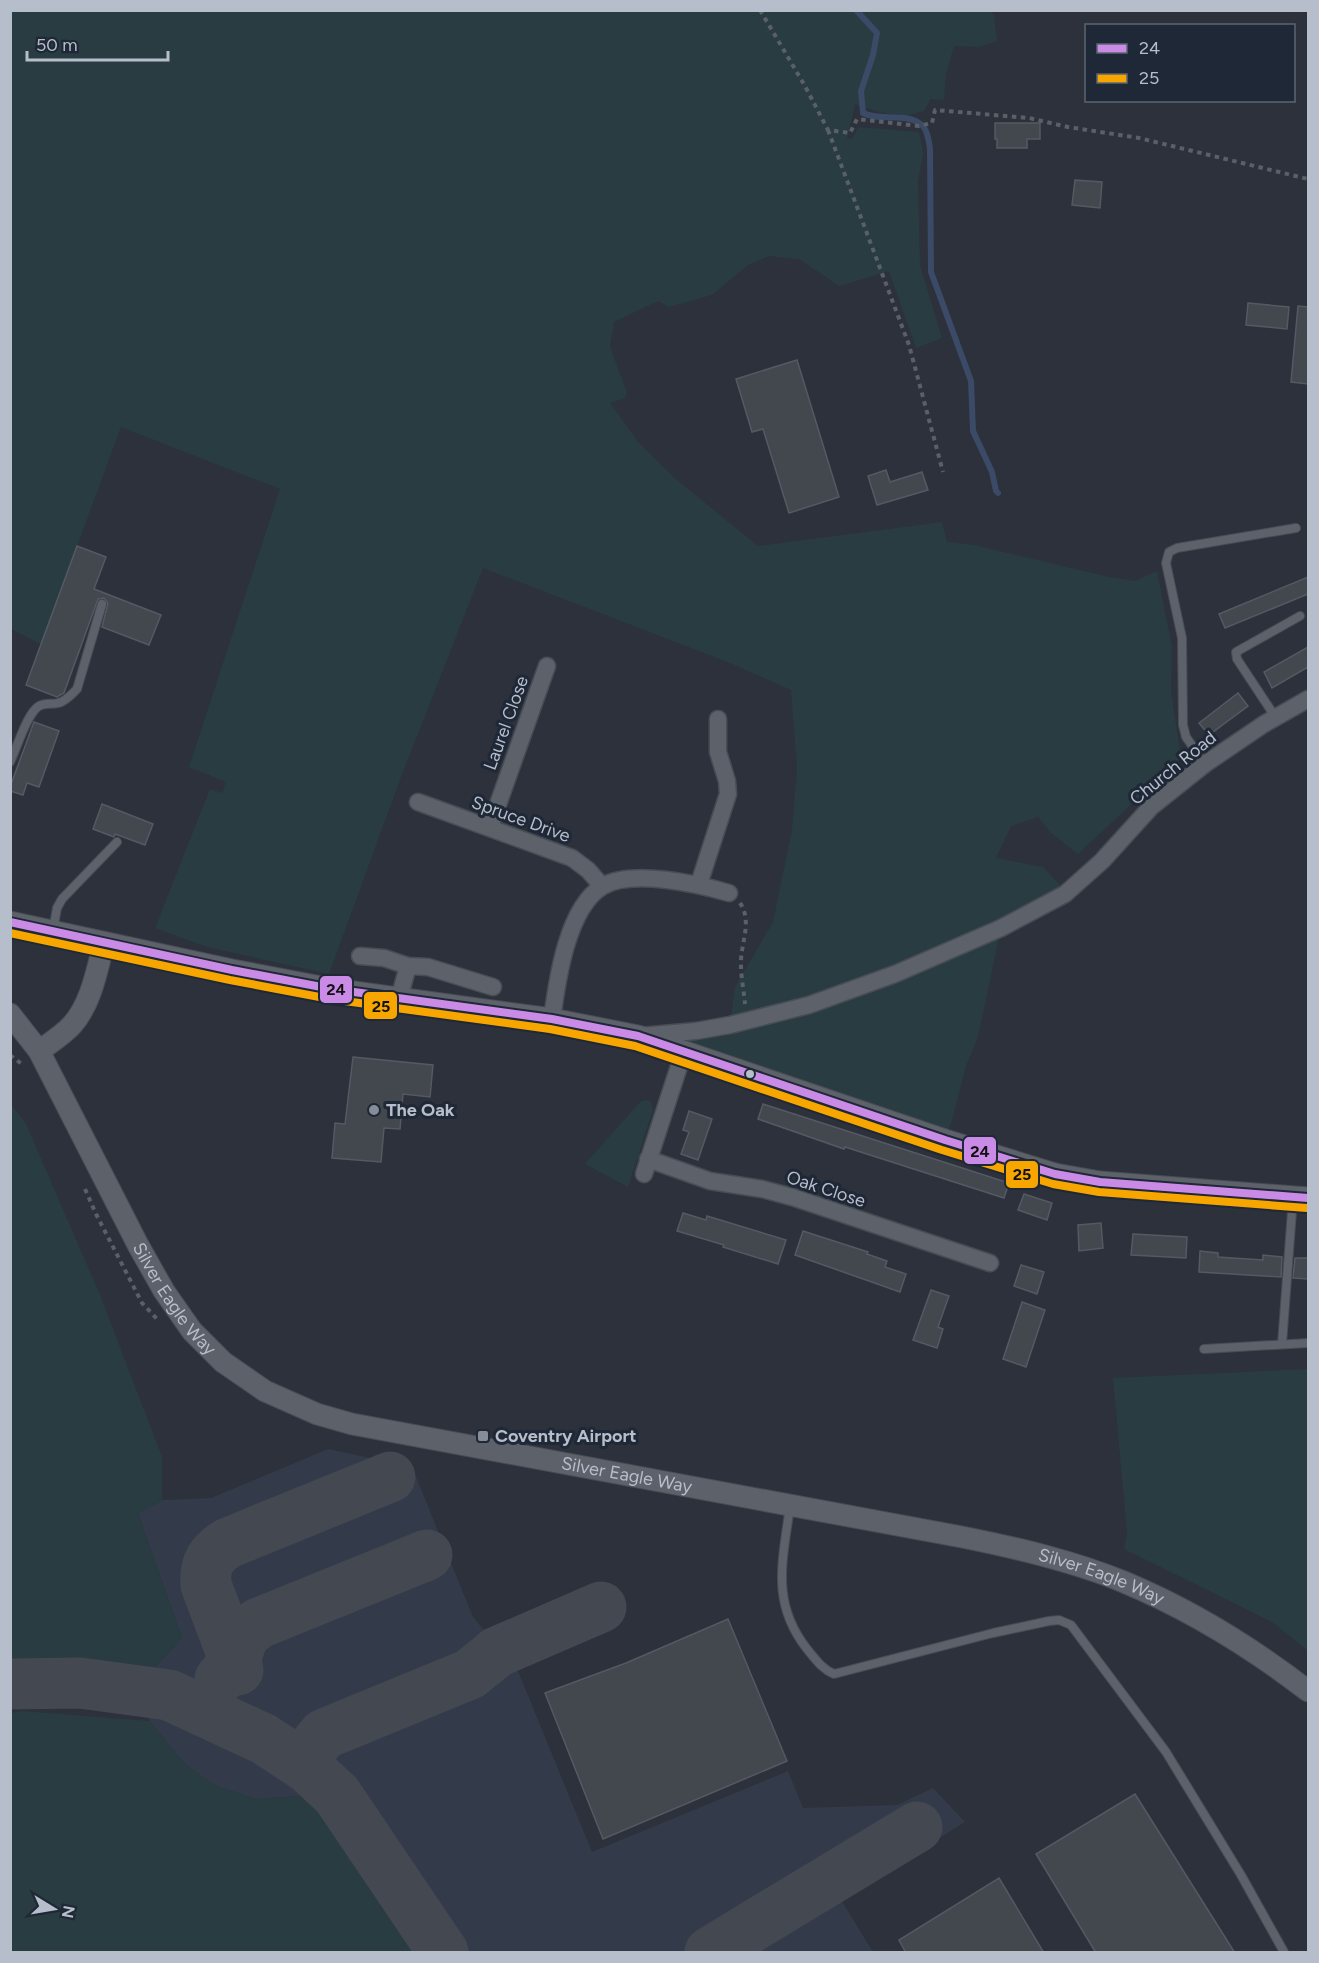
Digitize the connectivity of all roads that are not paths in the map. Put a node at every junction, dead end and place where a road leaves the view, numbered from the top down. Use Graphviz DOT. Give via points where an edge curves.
graph roads {
  1 [pos="1296,528"];
  2 [pos="102,604"];
  3 [pos="1300,616"];
  4 [pos="547,666"];
  5 [pos="1308,699"];
  6 [pos="1276,718"];
  7 [pos="718,719"];
  8 [pos="10,762"];
  9 [pos="1205,764"];
  10 [pos="418,802"];
  11 [pos="490,827"];
  12 [pos="117,842"];
  13 [pos="699,884"];
  14 [pos="602,886"];
  15 [pos="729,892"];
  16 [pos="10,922"];
  17 [pos="53,931"];
  18 [pos="104,943"];
  19 [pos="360,956"];
  20 [pos="408,966"];
  21 [pos="493,987"];
  22 [pos="399,999"];
  23 [pos="10,1014"];
  24 [pos="552,1019"];
  25 [pos="638,1036"];
  26 [pos="684,1051"];
  27 [pos="32,1058"];
  28 [pos="1301,1198"];
  29 [pos="990,1263"];
  30 [pos="1308,1343"];
  31 [pos="1282,1344"];
  32 [pos="1204,1348"];
  33 [pos="790,1505"];
  34 [pos="1308,1691"];
  35 [pos="1284,1953"];
  1 -- 9 [label="lane" via="1177,548 1167,557 1166,569 1182,638 1184,731"];
  2 -- 8 [label="lane" via="77,689 58,703 36,708"];
  3 -- 6 [label="lane" via="1236,652"];
  4 -- 11 [label="street, Laurel Close"];
  5 -- 6 [label="street, Church Road"];
  6 -- 9 [label="street, Church Road"];
  7 -- 13 [label="street" via="717,753 728,794"];
  9 -- 25 [label="street, Church Road" via="1151,807 1102,861 1065,894 1001,928 895,974 809,1005 696,1031"];
  10 -- 11 [label="street, Spruce Drive"];
  11 -- 14 [label="street, Spruce Drive" via="572,858"];
  12 -- 17 [label="lane" via="62,899"];
  13 -- 14 [label="street" via="633,879"];
  13 -- 15 [label="street"];
  14 -- 24 [label="street" via="586,901 575,924 557,981"];
  16 -- 17 [label="street"];
  17 -- 18 [label="street"];
  18 -- 22 [label="street"];
  18 -- 27 [label="street" via="84,1007 72,1025"];
  19 -- 20 [label="street"];
  20 -- 21 [label="street" via="428,967"];
  20 -- 22 [label="street"];
  22 -- 24 [label="street"];
  23 -- 27 [label="street, Silver Eagle Way"];
  24 -- 25 [label="street"];
  25 -- 26 [label="street"];
  26 -- 28 [label="street" via="1055,1174 1100,1182"];
  26 -- 29 [label="street, Oak Close" via="646,1167 792,1197"];
  27 -- 33 [label="street, Silver Eagle Way" via="164,1291 208,1349 258,1387 299,1407 352,1424"];
  28 -- 31 [label="lane"];
  30 -- 31 [label="lane"];
  31 -- 32 [label="lane"];
  33 -- 34 [label="street, Silver Eagle Way" via="1012,1547 1122,1581 1221,1630"];
  33 -- 35 [label="lane" via="781,1577 785,1610 795,1634 823,1669 834,1674 1049,1621 1071,1625 1166,1752"];
}
